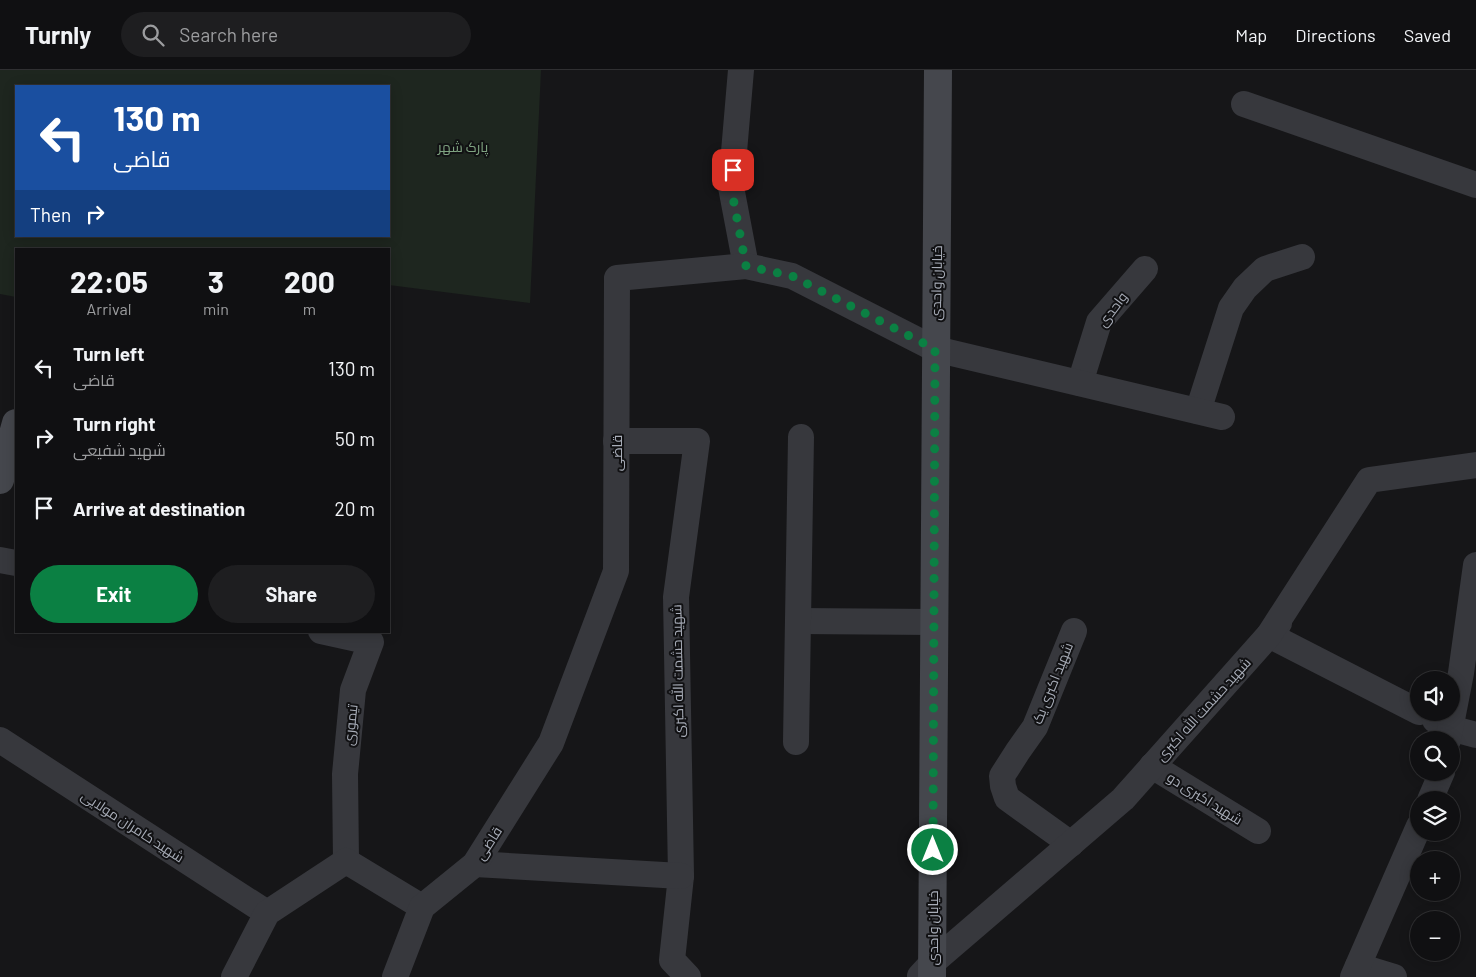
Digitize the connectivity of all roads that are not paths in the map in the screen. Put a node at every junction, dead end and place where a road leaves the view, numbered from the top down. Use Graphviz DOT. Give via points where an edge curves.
graph roads {
  1 [pos="741,70"];
  2 [pos="938,70"];
  3 [pos="1244,104"];
  4 [pos="1476,185"];
  5 [pos="1302,256"];
  6 [pos="746,266"];
  7 [pos="1144,269"];
  8 [pos="935,349"];
  9 [pos="1080,383"];
  10 [pos="15,427"];
  11 [pos="800,437"];
  12 [pos="616,441"];
  13 [pos="1476,465"];
  14 [pos="0,480"];
  15 [pos="0,560"];
  16 [pos="15,563"];
  17 [pos="1476,565"];
  18 [pos="798,621"];
  19 [pos="934,622"];
  20 [pos="1074,631"];
  21 [pos="330,633"];
  22 [pos="1269,635"];
  23 [pos="1410,707"];
  24 [pos="1431,721"];
  25 [pos="1445,731"];
  26 [pos="1450,731"];
  27 [pos="1460,734"];
  28 [pos="1476,735"];
  29 [pos="0,740"];
  30 [pos="796,742"];
  31 [pos="1152,766"];
  32 [pos="1258,831"];
  33 [pos="1412,841"];
  34 [pos="1071,844"];
  35 [pos="346,861"];
  36 [pos="475,864"];
  37 [pos="681,876"];
  38 [pos="422,907"];
  39 [pos="267,913"];
  40 [pos="928,972"];
  41 [pos="1355,972"];
  42 [pos="234,977"];
  43 [pos="395,977"];
  44 [pos="688,977"];
  45 [pos="1394,977"];
  1 -- 6 [label="street" via="731,187"];
  2 -- 8 [label="main road, خیابان واحدی"];
  3 -- 4 [label="street"];
  5 -- 9 [label="street, قاضی" via="1265,269 1245,288 1231,308 1210,414"];
  6 -- 8 [label="street, قاضی" via="792,276"];
  6 -- 12 [label="street, قاضی" via="617,278"];
  7 -- 9 [label="street, واحدی" via="1099,322"];
  8 -- 9 [label="street, قاضی"];
  8 -- 19 [label="main road, خیابان واحدی"];
  10 -- 14 [label="main road"];
  11 -- 18 [label="street"];
  12 -- 36 [label="street, قاضی" via="616,571 551,743"];
  12 -- 37 [label="street, شهید حشمت الله اکبری" via="697,441 676,597"];
  13 -- 22 [label="street, شهید حشمت الله اکبری" via="1369,480"];
  15 -- 16 [label="street"];
  17 -- 26 [label="street"];
  18 -- 19 [label="street"];
  18 -- 30 [label="street"];
  19 -- 40 [label="main road, خیابان واحدی"];
  20 -- 34 [label="street, شهید اکبری یک" via="1035,728 1002,776 1007,798"];
  21 -- 35 [label="street, تیموری" via="371,642 353,690 345,774"];
  22 -- 23 [label="street"];
  22 -- 31 [label="street, شهید حشمت الله اکبری"];
  24 -- 25 [label="street"];
  27 -- 28 [label="street"];
  29 -- 39 [label="street, شهید کامران مولایی"];
  31 -- 32 [label="street, شهید اکبری دو"];
  31 -- 34 [label="street, شهید حشمت الله اکبری" via="1123,799"];
  33 -- 41 [label="street"];
  34 -- 40 [label="street, شهید حشمت الله اکبری"];
  35 -- 38 [label="street"];
  35 -- 39 [label="street"];
  36 -- 37 [label="street"];
  36 -- 38 [label="street, قاضی"];
  37 -- 44 [label="street, شهید حشمت الله اکبری" via="672,960"];
  38 -- 43 [label="street, قاضی"];
  39 -- 42 [label="street"];
  41 -- 45 [label="street"];
}
